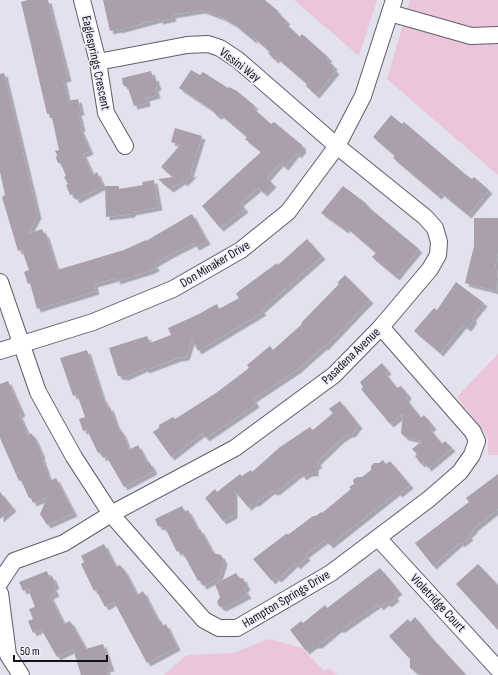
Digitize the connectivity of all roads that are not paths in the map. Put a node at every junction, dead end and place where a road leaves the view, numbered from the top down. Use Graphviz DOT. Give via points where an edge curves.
graph roads {
  1 [pos="82,0"];
  2 [pos="392,7"];
  3 [pos="498,35"];
  4 [pos="98,62"];
  5 [pos="125,146"];
  6 [pos="337,146"];
  7 [pos="0,282"];
  8 [pos="381,326"];
  9 [pos="21,345"];
  10 [pos="0,351"];
  11 [pos="111,514"];
  12 [pos="378,538"];
  13 [pos="0,582"];
  14 [pos="0,593"];
  15 [pos="498,668"];
  16 [pos="21,675"];
  1 -- 4 [label="street, Eaglesprings Crescent"];
  2 -- 3 [label="street" via="471,36"];
  2 -- 6 [label="street, Don Minaker Drive" via="363,96"];
  4 -- 5 [label="street, Eaglesprings Crescent" via="106,113"];
  4 -- 6 [label="street, Vissini Way" via="187,45 208,44 220,48 238,60"];
  6 -- 8 [label="street, Pasadena Avenue" via="425,216 435,228 439,242 438,255 430,269"];
  6 -- 9 [label="street, Don Minaker Drive" via="288,212 241,250 173,289 93,322"];
  7 -- 9 [label="street"];
  8 -- 11 [label="street, Pasadena Avenue" via="334,375 235,448"];
  8 -- 12 [label="street, Hampton Springs Drive" via="473,432 477,441 472,455 460,472"];
  9 -- 10 [label="street, Don Minaker Drive"];
  9 -- 11 [label="street, Hampton Springs Drive" via="38,392 74,458"];
  11 -- 12 [label="street, Hampton Springs Drive" via="204,620 219,628 237,628 331,573"];
  11 -- 13 [label="street, Pasadena Avenue" via="64,543 14,561"];
  12 -- 15 [label="street, Violetridge Court"];
  14 -- 16 [label="street" via="8,655"];
}
